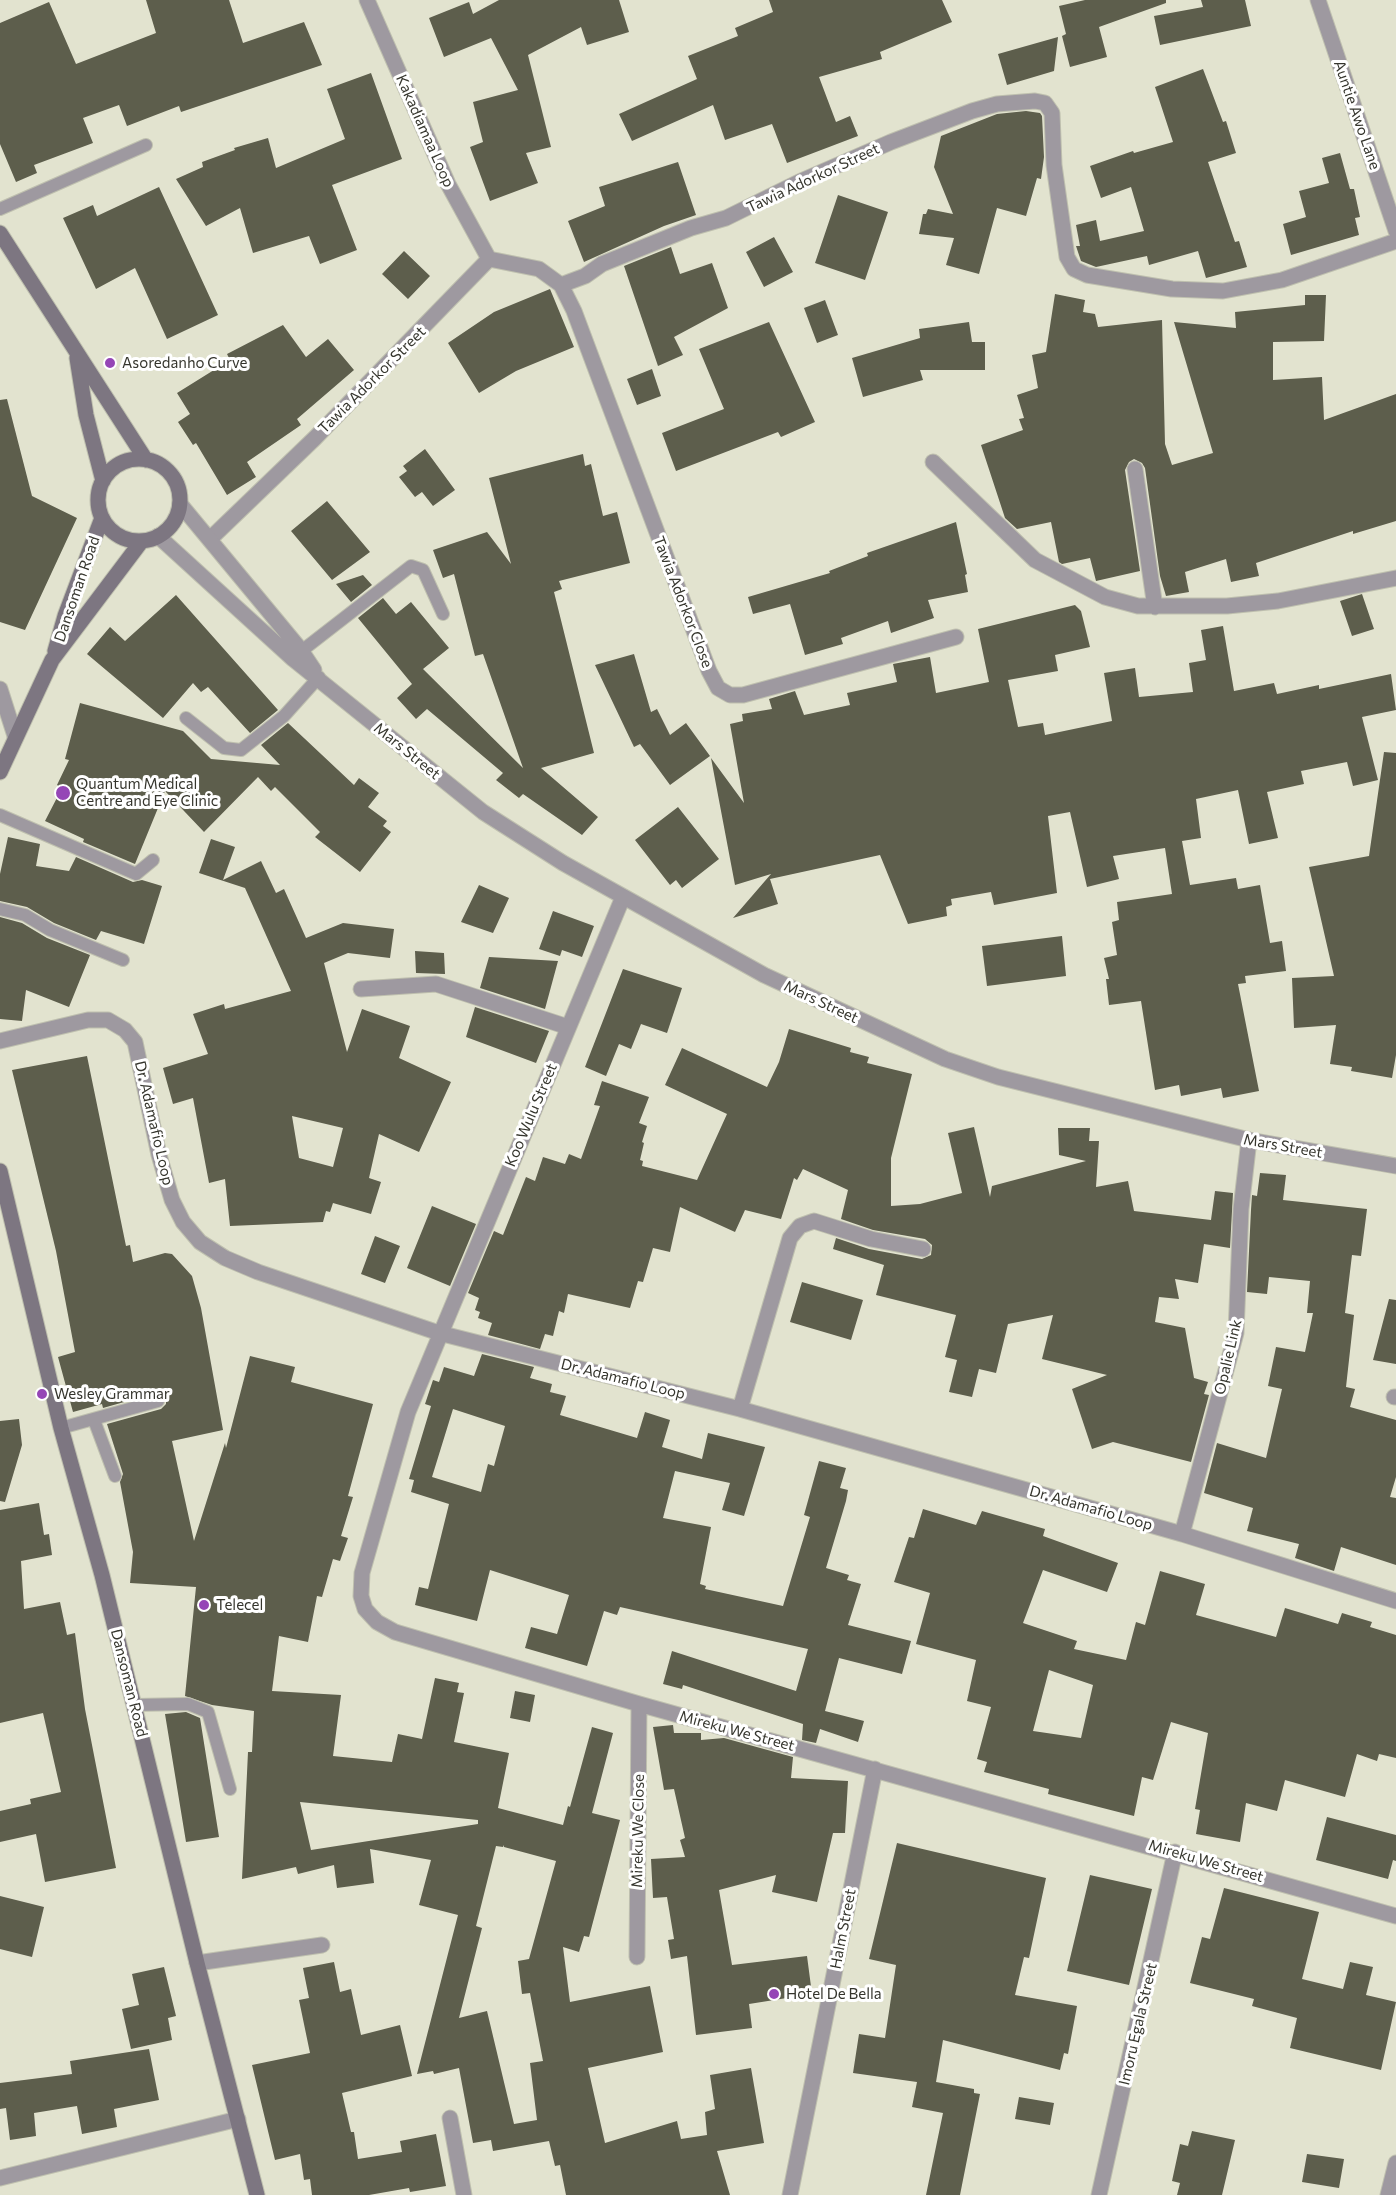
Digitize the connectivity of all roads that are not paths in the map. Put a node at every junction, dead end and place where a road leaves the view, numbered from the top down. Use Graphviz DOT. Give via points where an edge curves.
graph roads {
  1 [pos="367,0"];
  2 [pos="1318,0"];
  3 [pos="146,145"];
  4 [pos="0,209"];
  5 [pos="1396,231"];
  6 [pos="0,233"];
  7 [pos="1396,242"];
  8 [pos="489,259"];
  9 [pos="561,285"];
  10 [pos="76,352"];
  11 [pos="146,460"];
  12 [pos="933,462"];
  13 [pos="1135,469"];
  14 [pos="103,481"];
  15 [pos="180,504"];
  16 [pos="102,518"];
  17 [pos="158,536"];
  18 [pos="210,539"];
  19 [pos="141,542"];
  20 [pos="1396,578"];
  21 [pos="1155,607"];
  22 [pos="443,614"];
  23 [pos="956,637"];
  24 [pos="297,654"];
  25 [pos="52,660"];
  26 [pos="319,677"];
  27 [pos="0,689"];
  28 [pos="186,718"];
  29 [pos="15,736"];
  30 [pos="0,772"];
  31 [pos="0,816"];
  32 [pos="153,860"];
  33 [pos="623,897"];
  34 [pos="0,909"];
  35 [pos="123,960"];
  36 [pos="361,989"];
  37 [pos="568,1027"];
  38 [pos="0,1041"];
  39 [pos="1249,1140"];
  40 [pos="1396,1166"];
  41 [pos="0,1171"];
  42 [pos="923,1249"];
  43 [pos="440,1333"];
  44 [pos="158,1401"];
  45 [pos="740,1409"];
  46 [pos="94,1419"];
  47 [pos="61,1428"];
  48 [pos="115,1476"];
  49 [pos="1182,1534"];
  50 [pos="1396,1601"];
  51 [pos="135,1704"];
  52 [pos="639,1704"];
  53 [pos="875,1769"];
  54 [pos="230,1790"];
  55 [pos="1175,1852"];
  56 [pos="1396,1916"];
  57 [pos="322,1946"];
  58 [pos="637,1957"];
  59 [pos="196,1963"];
  60 [pos="450,2118"];
  61 [pos="238,2119"];
  62 [pos="1396,2163"];
  63 [pos="0,2178"];
  64 [pos="257,2195"];
  65 [pos="464,2195"];
  66 [pos="790,2195"];
  67 [pos="1099,2195"];
  68 [pos="1388,2195"];
  1 -- 8 [label="street, Kakadiamaa Loop" via="438,164"];
  2 -- 5 [label="street, Auntie Awo Lane"];
  3 -- 4 [label="lane"];
  6 -- 10 [label="main road, Dansoman Road"];
  7 -- 9 [label="street, Tawia Adorkor Street" via="1282,280 1223,291 1172,289 1087,275 1074,269 1067,257 1054,165 1052,113 1045,104 1035,101 972,111 891,142 726,219 691,228"];
  8 -- 9 [label="street" via="539,269"];
  8 -- 18 [label="street, Tawia Adorkor Street" via="315,438"];
  9 -- 23 [label="street, Tawia Adorkor Close" via="718,688 730,695 743,695"];
  10 -- 11 [label="main road, Dansoman Road"];
  10 -- 14 [label="main road, Dansoman Road" via="86,415"];
  11 -- 14 [label="main road" via="121,464"];
  11 -- 15 [label="main road, Dansoman Road" via="168,471 179,492"];
  12 -- 21 [label="street" via="1035,560 1105,597"];
  13 -- 21 [label="street"];
  14 -- 16 [label="main road, Dansoman Road" via="98,493"];
  15 -- 17 [label="main road" via="176,518"];
  15 -- 18 [label="street, Mars Street"];
  16 -- 19 [label="main road, Dansoman Road" via="111,531"];
  16 -- 25 [label="main road, Dansoman Road"];
  17 -- 19 [label="main road"];
  17 -- 24 [label="street, Mars Street"];
  18 -- 24 [label="street, Mars Street"];
  19 -- 25 [label="main road, Dansoman Road"];
  20 -- 21 [label="street" via="1278,601"];
  22 -- 24 [label="lane" via="423,570 411,566"];
  24 -- 26 [label="street, Mars Street"];
  25 -- 29 [label="main road, Dansoman Road"];
  26 -- 28 [label="lane" via="284,716 240,750 225,748"];
  26 -- 33 [label="street, Mars Street" via="483,812"];
  27 -- 29 [label="street"];
  29 -- 30 [label="main road, Dansoman Road"];
  31 -- 32 [label="lane" via="129,872 136,874"];
  33 -- 37 [label="street, Koo Wulu Street"];
  33 -- 39 [label="street, Mars Street" via="764,975 945,1059 1044,1090"];
  34 -- 35 [label="lane" via="25,915 50,930"];
  36 -- 37 [label="street" via="436,984"];
  37 -- 43 [label="street, Koo Wulu Street"];
  38 -- 43 [label="street, Dr. Adamafio Loop" via="88,1020 108,1020 125,1030 135,1042 172,1200 183,1222 200,1242 258,1272"];
  39 -- 40 [label="street, Mars Street"];
  39 -- 49 [label="street, Opalie Link" via="1241,1209 1236,1333"];
  41 -- 47 [label="main road, Dansoman Road"];
  42 -- 45 [label="street" via="872,1239 814,1221 800,1226 790,1238"];
  43 -- 45 [label="street, Dr. Adamafio Loop"];
  43 -- 52 [label="street, Mireku We Street" via="408,1412 362,1573 365,1609 377,1622 395,1632"];
  44 -- 46 [label="lane"];
  45 -- 49 [label="street, Dr. Adamafio Loop"];
  46 -- 47 [label="lane"];
  46 -- 48 [label="lane"];
  47 -- 51 [label="main road, Dansoman Road"];
  49 -- 50 [label="street, Dr. Adamafio Loop"];
  51 -- 54 [label="lane" via="189,1704 208,1712"];
  51 -- 59 [label="main road, Dansoman Road"];
  52 -- 53 [label="street, Mireku We Street"];
  52 -- 58 [label="street, Mireku We Close"];
  53 -- 55 [label="street, Mireku We Street"];
  53 -- 66 [label="street, Halm Street"];
  55 -- 56 [label="street, Mireku We Street"];
  55 -- 67 [label="street, Imoru Egala Street"];
  57 -- 59 [label="street"];
  59 -- 61 [label="main road, Dansoman Road"];
  60 -- 65 [label="street"];
  61 -- 63 [label="street"];
  61 -- 64 [label="main road, Dansoman Road"];
  62 -- 68 [label="street"];
}
